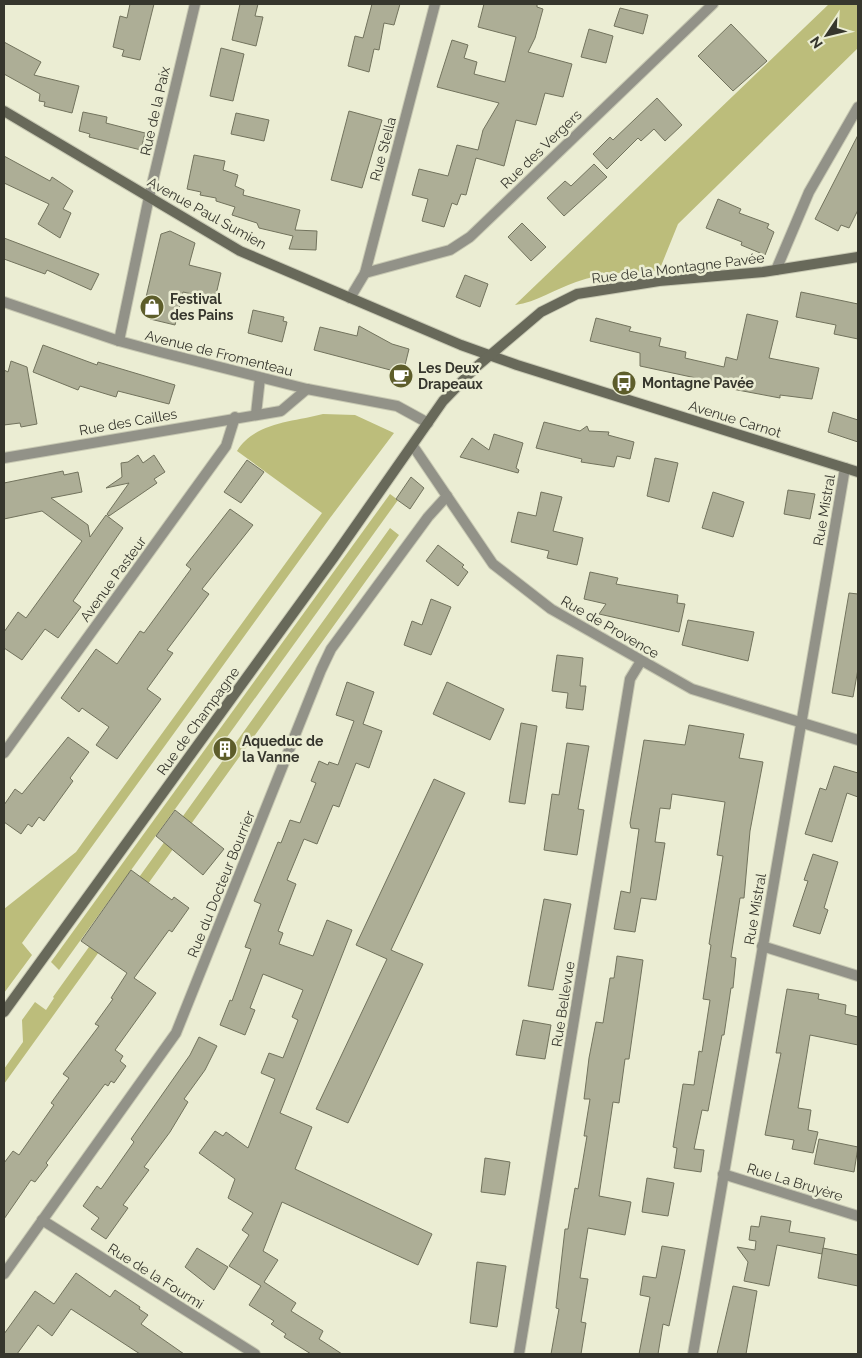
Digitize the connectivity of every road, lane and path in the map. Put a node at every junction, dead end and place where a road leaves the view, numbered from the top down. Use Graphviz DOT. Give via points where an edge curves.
graph roads {
  1 [pos="195,4"];
  2 [pos="435,4"];
  3 [pos="713,4"];
  4 [pos="858,107"];
  5 [pos="4,110"];
  6 [pos="149,197"];
  7 [pos="858,256"];
  8 [pos="776,270"];
  9 [pos="365,273"];
  10 [pos="350,298"];
  11 [pos="4,302"];
  12 [pos="118,341"];
  13 [pos="490,355"];
  14 [pos="260,378"];
  15 [pos="307,389"];
  16 [pos="256,414"];
  17 [pos="235,417"];
  18 [pos="428,423"];
  19 [pos="413,446"];
  20 [pos="4,458"];
  21 [pos="845,468"];
  22 [pos="858,472"];
  23 [pos="447,496"];
  24 [pos="642,661"];
  25 [pos="800,722"];
  26 [pos="858,740"];
  27 [pos="4,753"];
  28 [pos="762,946"];
  29 [pos="858,976"];
  30 [pos="4,1012"];
  31 [pos="723,1174"];
  32 [pos="858,1216"];
  33 [pos="42,1220"];
  34 [pos="4,1274"];
  35 [pos="240,1345"];
  36 [pos="233,1354"];
  37 [pos="255,1354"];
  38 [pos="519,1354"];
  39 [pos="692,1354"];
  1 -- 6 [label="street, Rue de la Paix"];
  2 -- 9 [label="street, Rue Stella"];
  3 -- 9 [label="street, Rue des Vergers" via="470,237 450,250"];
  4 -- 8 [label="street" via="809,192"];
  5 -- 6 [label="street, Avenue Paul Sumien"];
  6 -- 10 [label="street, Avenue Paul Sumien" via="240,251"];
  6 -- 12 [label="street, Rue de la Paix"];
  7 -- 8 [label="street, Rue de la Montagne Pavée"];
  8 -- 13 [label="street, Rue de la Montagne Pavée" via="659,281 577,294 541,312"];
  9 -- 10 [label="street, Rue Stella"];
  10 -- 13 [label="street, Avenue Paul Sumien"];
  11 -- 12 [label="street, Avenue de Fromenteau"];
  12 -- 14 [label="street, Avenue de Fromenteau"];
  13 -- 18 [label="street, Rue de la Montagne Pavée" via="443,402"];
  13 -- 21 [label="street, Avenue Carnot"];
  14 -- 15 [label="street, Avenue de Fromenteau"];
  14 -- 16 [label="street"];
  15 -- 16 [label="street, Rue des Cailles" via="281,411"];
  15 -- 18 [label="street, Avenue de Fromenteau" via="397,406"];
  16 -- 17 [label="street, Rue des Cailles"];
  17 -- 20 [label="street, Rue des Cailles"];
  17 -- 27 [label="street, Avenue Pasteur" via="226,446"];
  18 -- 19 [label="street, Rue de Champagne"];
  19 -- 23 [label="street, Rue de Provence"];
  19 -- 30 [label="street, Rue de Champagne"];
  21 -- 22 [label="street, Avenue Carnot"];
  21 -- 25 [label="street, Rue Mistral"];
  23 -- 24 [label="street, Rue de Provence" via="479,545 511,580 550,609"];
  23 -- 33 [label="street, Rue du Docteur Bourrier" via="331,649 176,1033"];
  24 -- 25 [label="street, Rue de Provence" via="692,689"];
  24 -- 38 [label="street, Rue Bellevue" via="630,679"];
  25 -- 26 [label="street, Rue de Provence"];
  25 -- 28 [label="street, Rue Mistral"];
  28 -- 29 [label="street"];
  28 -- 31 [label="street, Rue Mistral"];
  31 -- 32 [label="street, Rue La Bruyère"];
  31 -- 39 [label="street, Rue Mistral"];
  33 -- 34 [label="street, Rue du Docteur Bourrier"];
  33 -- 35 [label="street, Rue de la Fourmi"];
  35 -- 36 [label="street"];
  35 -- 37 [label="street, Rue de la Fourmi"];
}
